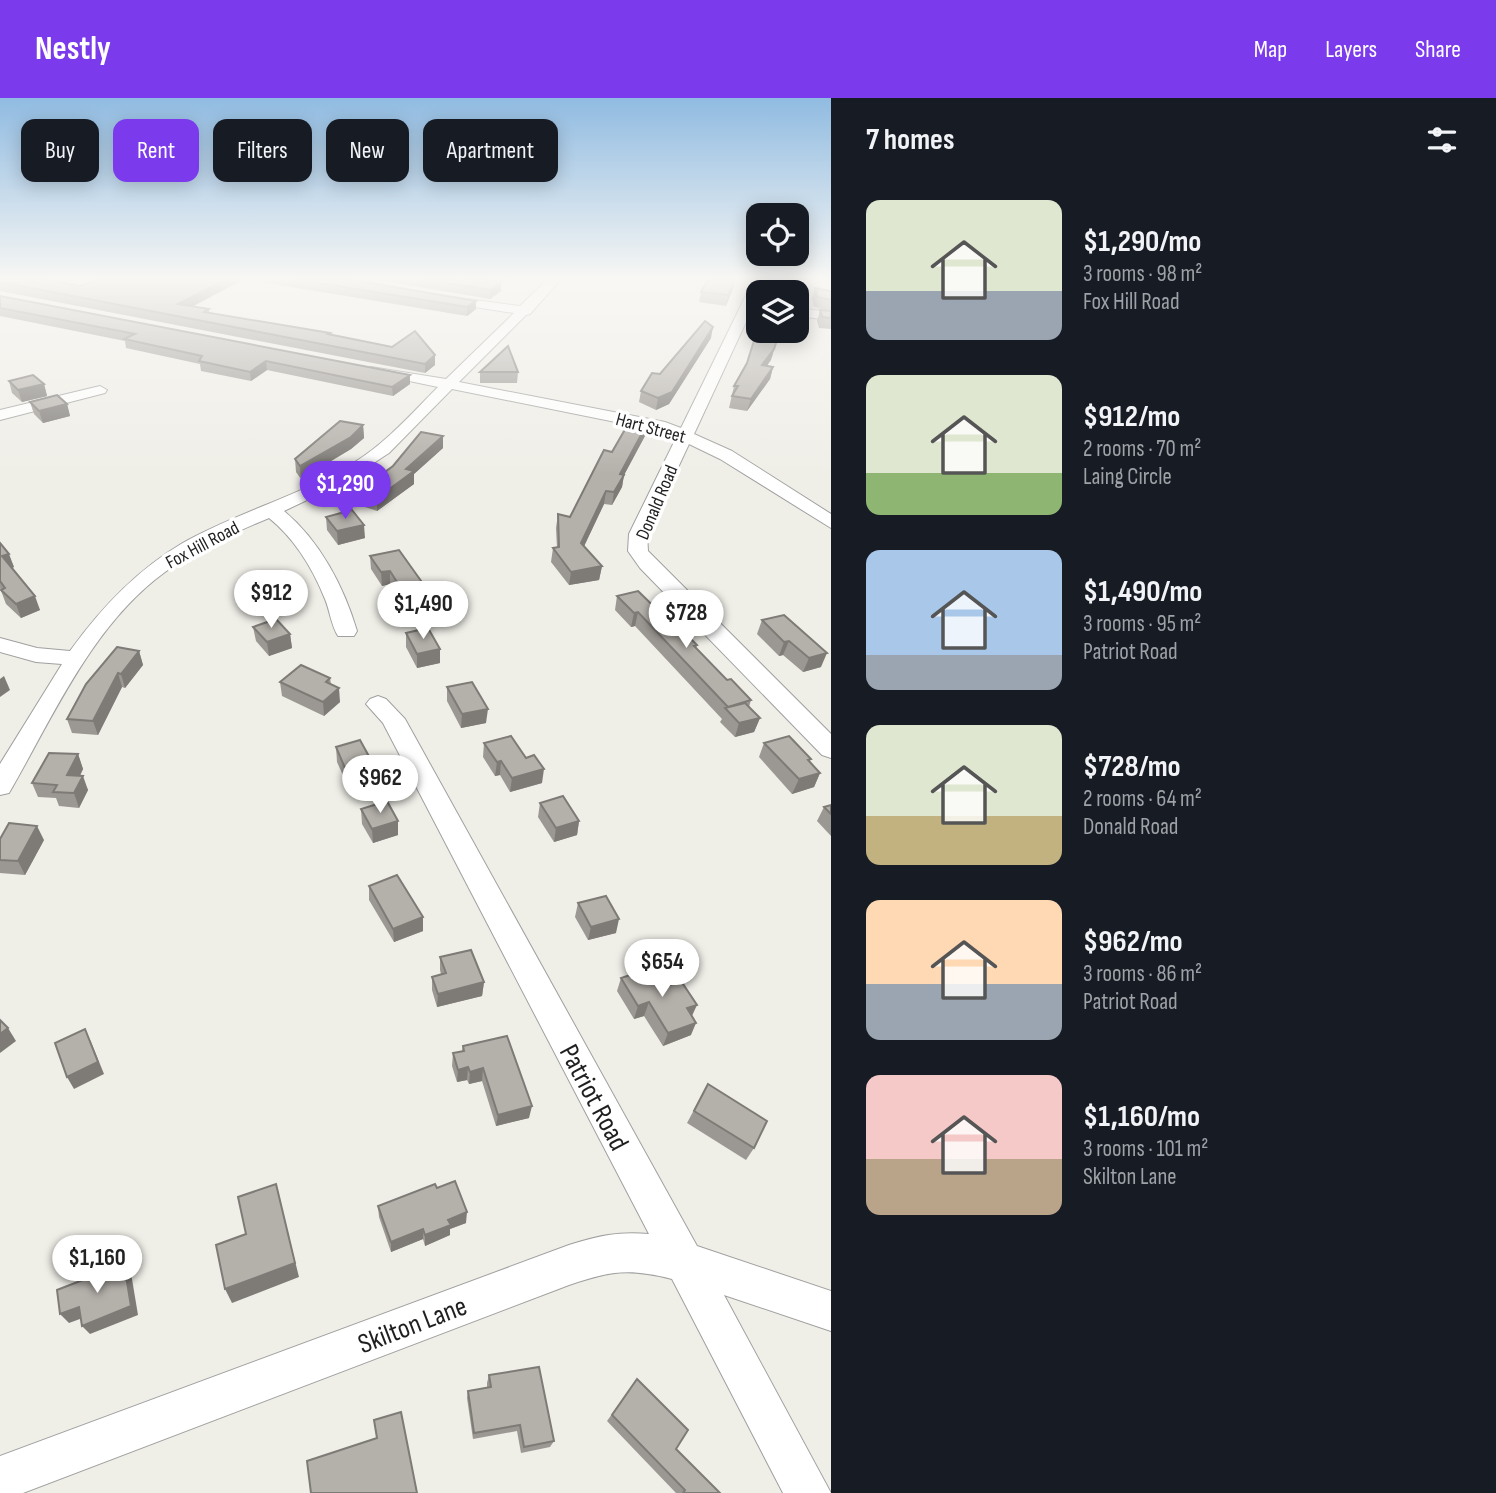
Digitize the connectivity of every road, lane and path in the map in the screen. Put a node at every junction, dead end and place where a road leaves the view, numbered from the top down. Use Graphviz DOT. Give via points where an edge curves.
graph roads {
  1 [pos="492,344"];
  2 [pos="733,344"];
  3 [pos="368,369"];
  4 [pos="449,385"];
  5 [pos="100,390"];
  6 [pos="0,415"];
  7 [pos="686,435"];
  8 [pos="272,511"];
  9 [pos="831,522"];
  10 [pos="346,631"];
  11 [pos="0,645"];
  12 [pos="76,658"];
  13 [pos="379,704"];
  14 [pos="831,749"];
  15 [pos="0,786"];
  16 [pos="684,1262"];
  17 [pos="831,1311"];
  18 [pos="0,1479"];
  19 [pos="808,1493"];
  1 -- 4 [label="street, Fox Hill Road"];
  2 -- 7 [label="street, Donald Road"];
  3 -- 4 [label="street, Hart Street"];
  4 -- 7 [label="street, Hart Street" via="650,423"];
  4 -- 8 [label="street, Fox Hill Road" via="358,469"];
  5 -- 6 [label="street"];
  7 -- 9 [label="street, Hart Street" via="726,454"];
  7 -- 14 [label="street, Donald Road" via="638,534 638,551"];
  8 -- 10 [label="street" via="293,528 307,549 342,611"];
  8 -- 12 [label="street, Fox Hill Road" via="200,542 142,579 116,604"];
  11 -- 12 [label="street" via="22,653"];
  12 -- 15 [label="street, Fox Hill Road"];
  13 -- 16 [label="street, Patriot Road" via="393,719"];
  16 -- 17 [label="street, Skilton Lane"];
  16 -- 18 [label="street, Skilton Lane" via="624,1251 590,1258"];
  16 -- 19 [label="street, Patriot Road"];
}
